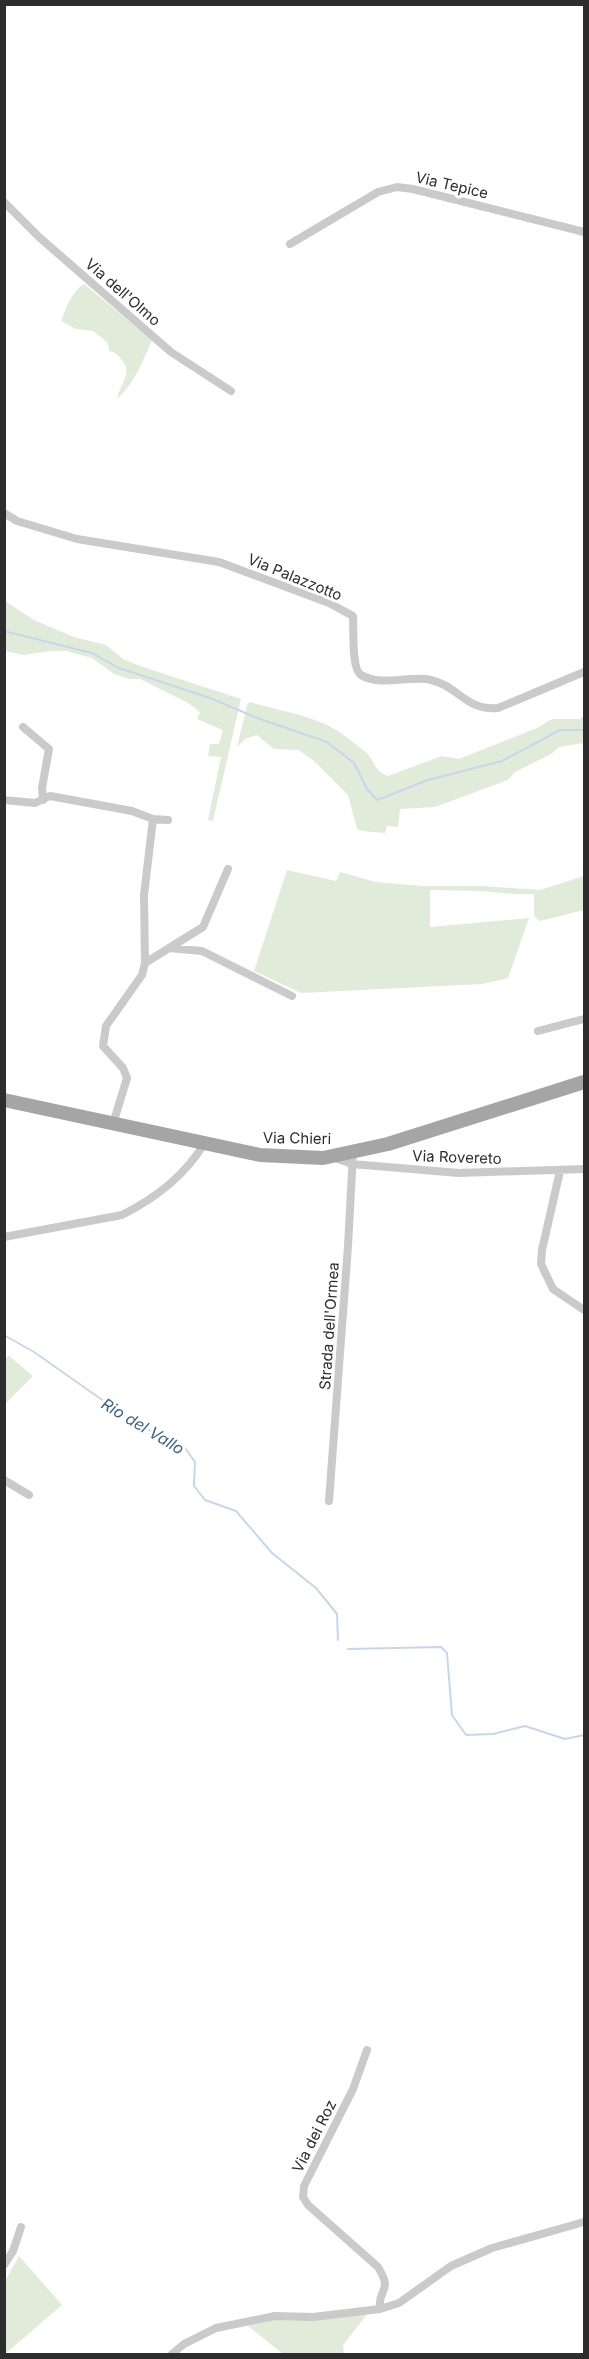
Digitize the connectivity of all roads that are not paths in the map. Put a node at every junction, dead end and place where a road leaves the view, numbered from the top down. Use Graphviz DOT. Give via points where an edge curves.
graph roads {
  1 [pos="4,202"];
  2 [pos="585,232"];
  3 [pos="290,244"];
  4 [pos="231,392"];
  5 [pos="4,513"];
  6 [pos="585,672"];
  7 [pos="23,727"];
  8 [pos="4,800"];
  9 [pos="43,800"];
  10 [pos="153,819"];
  11 [pos="168,820"];
  12 [pos="228,869"];
  13 [pos="169,948"];
  14 [pos="145,963"];
  15 [pos="292,996"];
  16 [pos="585,1019"];
  17 [pos="538,1031"];
  18 [pos="585,1082"];
  19 [pos="4,1100"];
  20 [pos="114,1124"];
  21 [pos="204,1144"];
  22 [pos="352,1158"];
  23 [pos="585,1169"];
  24 [pos="560,1171"];
  25 [pos="4,1237"];
  26 [pos="585,1310"];
  27 [pos="4,1480"];
  28 [pos="29,1495"];
  29 [pos="329,1501"];
  30 [pos="367,2050"];
  31 [pos="585,2222"];
  32 [pos="21,2227"];
  33 [pos="4,2265"];
  34 [pos="380,2309"];
  35 [pos="172,2355"];
  1 -- 4 [label="street, Via dell'Olmo" via="171,352"];
  2 -- 3 [label="street, Via Tepice" via="397,187 378,192"];
  5 -- 6 [label="street, Via Palazzotto" via="77,539 219,562 329,603 353,616 355,668 360,675 375,680 429,679 484,709 498,708"];
  7 -- 9 [label="street" via="49,749"];
  8 -- 9 [label="street"];
  9 -- 10 [label="street" via="50,796 132,811"];
  10 -- 11 [label="street"];
  10 -- 14 [label="street" via="144,895"];
  12 -- 13 [label="street" via="203,927"];
  13 -- 14 [label="street"];
  13 -- 15 [label="street" via="202,951"];
  14 -- 20 [label="street" via="142,975 106,1026 103,1046 127,1078"];
  16 -- 17 [label="street"];
  18 -- 22 [label="main road, Via Chieri"];
  19 -- 20 [label="main road, Via Chieri"];
  20 -- 21 [label="main road, Via Chieri"];
  21 -- 22 [label="main road, Via Chieri" via="260,1155"];
  21 -- 25 [label="street" via="179,1175 123,1215"];
  22 -- 24 [label="street, Via Rovereto" via="459,1173"];
  22 -- 29 [label="street, Strada dell'Ormea"];
  23 -- 24 [label="street, Via Rovereto"];
  24 -- 26 [label="street" via="541,1264 553,1289"];
  27 -- 28 [label="street"];
  30 -- 34 [label="street, Via dei Roz" via="353,2089 304,2186 303,2197 378,2267 386,2280"];
  31 -- 34 [label="street" via="492,2248 451,2266 399,2302"];
  32 -- 33 [label="street"];
  34 -- 35 [label="street" via="313,2317 274,2316 216,2328 184,2344"];
}
